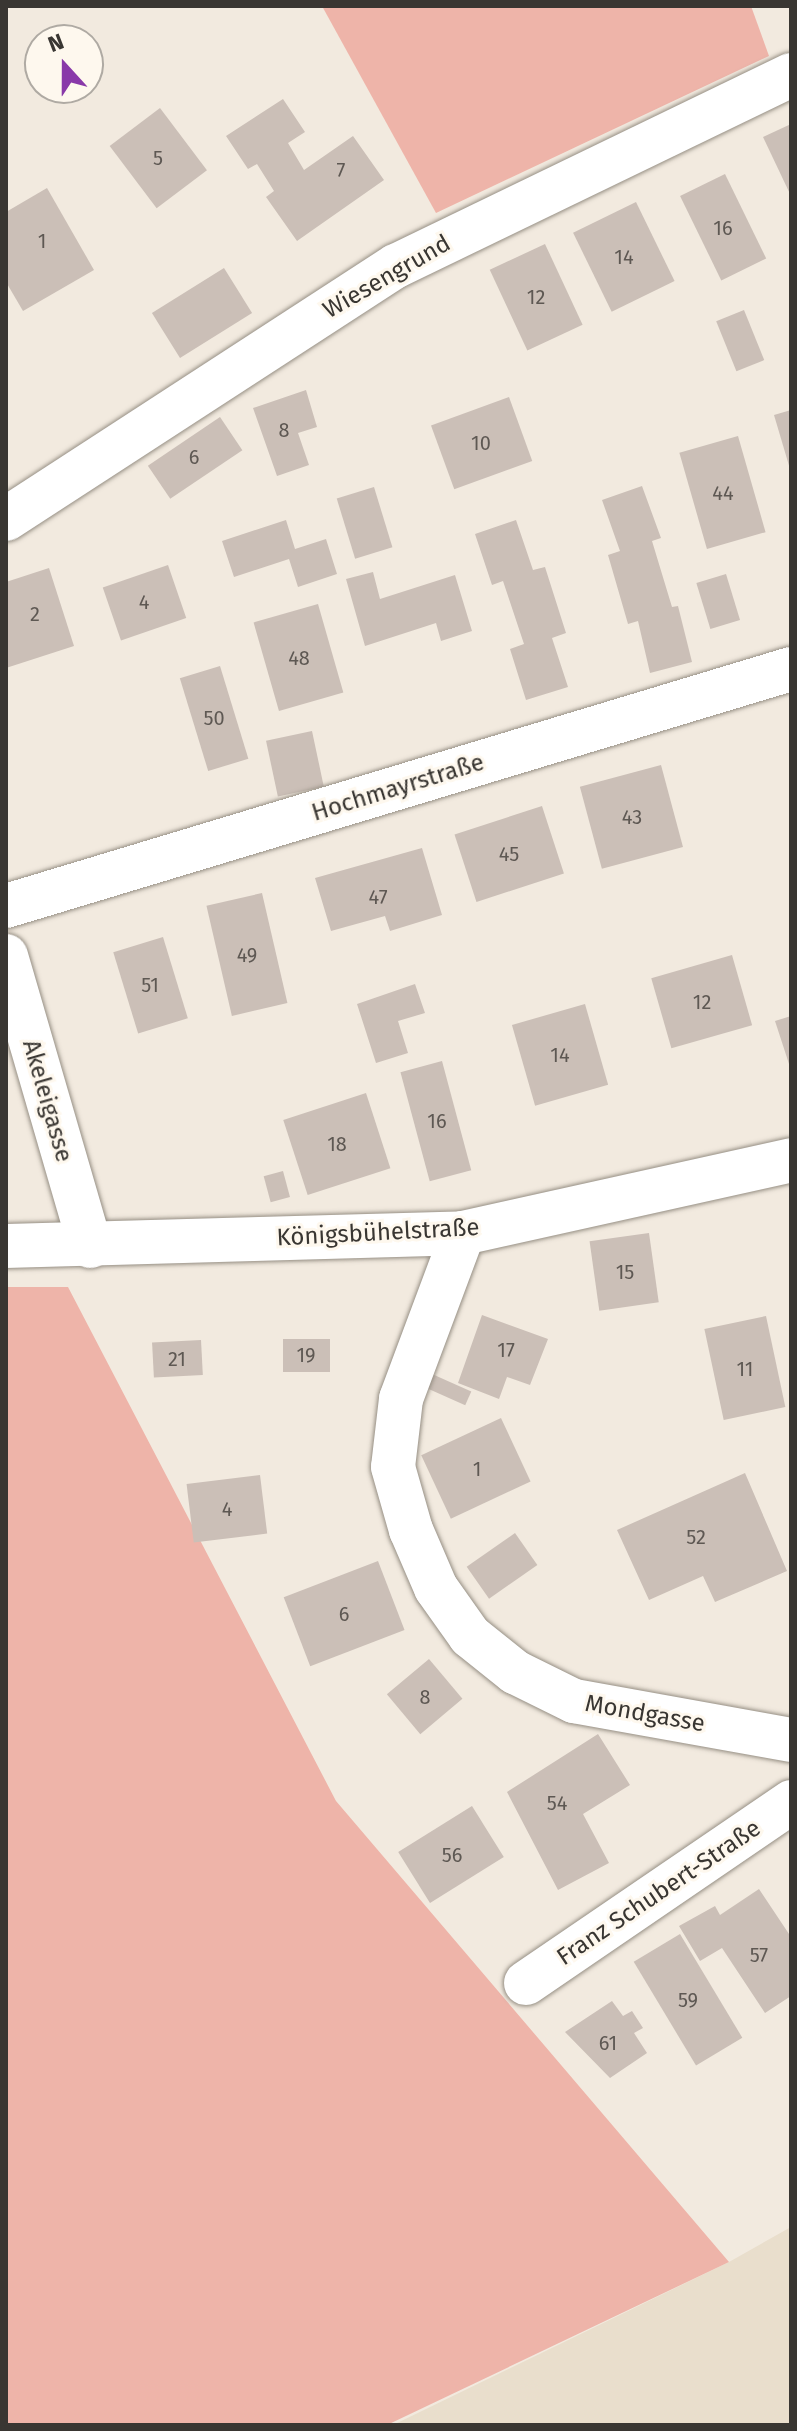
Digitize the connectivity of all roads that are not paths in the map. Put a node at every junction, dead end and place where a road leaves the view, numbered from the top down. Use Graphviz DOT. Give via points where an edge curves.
graph roads {
  1 [pos="791,75"];
  2 [pos="6,519"];
  3 [pos="791,669"];
  4 [pos="6,906"];
  5 [pos="6,956"];
  6 [pos="791,1160"];
  7 [pos="463,1233"];
  8 [pos="6,1246"];
  9 [pos="90,1246"];
  10 [pos="791,1740"];
  11 [pos="791,1802"];
  12 [pos="526,1983"];
  1 -- 2 [label="street, Wiesengrund" via="396,266"];
  3 -- 4 [label="street, Hochmayrstraße"];
  5 -- 9 [label="street, Akeleigasse"];
  6 -- 7 [label="street, Königsbühelstraße"];
  7 -- 9 [label="street, Königsbühelstraße"];
  7 -- 10 [label="street, Mondgasse" via="401,1399 393,1467 411,1530 436,1588 470,1636 515,1672 574,1701"];
  8 -- 9 [label="street, Königsbühelstraße"];
  11 -- 12 [label="street, Franz Schubert-Straße"];
}
